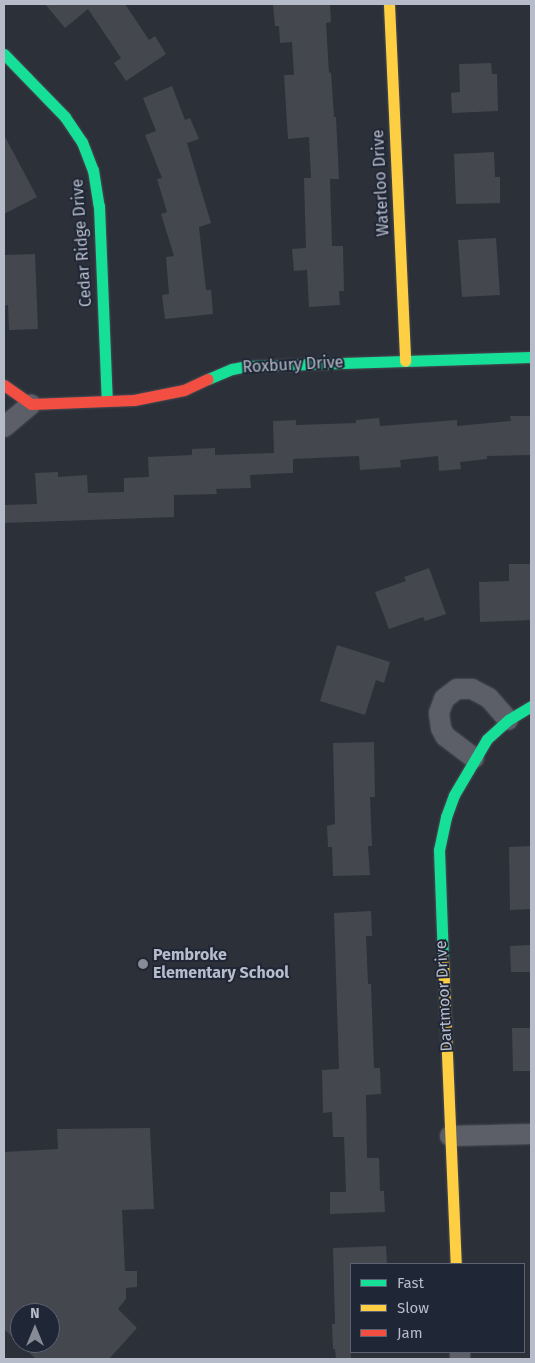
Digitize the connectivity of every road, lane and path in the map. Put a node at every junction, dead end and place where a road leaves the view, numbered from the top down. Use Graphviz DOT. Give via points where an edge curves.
graph roads {
  1 [pos="389,4"];
  2 [pos="4,54"];
  3 [pos="531,356"];
  4 [pos="405,361"];
  5 [pos="4,384"];
  6 [pos="107,401"];
  7 [pos="31,404"];
  8 [pos="4,427"];
  9 [pos="531,706"];
  10 [pos="508,720"];
  11 [pos="474,758"];
  12 [pos="531,1134"];
  13 [pos="450,1136"];
  14 [pos="456,1263"];
  1 -- 4 [label="street, Waterloo Drive"];
  2 -- 6 [label="street, Cedar Ridge Drive" via="65,117 82,142 93,170 99,206"];
  3 -- 4 [label="street, Roxbury Drive"];
  4 -- 6 [label="street, Roxbury Drive" via="232,368 184,390 160,396"];
  5 -- 7 [label="street"];
  6 -- 7 [label="street, Roxbury Drive"];
  7 -- 8 [label="street"];
  9 -- 10 [label="street"];
  10 -- 11 [label="street, Dartmoor Drive" via="487,739"];
  10 -- 11 [label="street" via="488,698 472,689 457,689 444,700 439,713 441,728 450,740"];
  11 -- 13 [label="street, Dartmoor Drive" via="452,802 439,850"];
  12 -- 13 [label="street"];
  13 -- 14 [label="street, Dartmoor Drive"];
}
